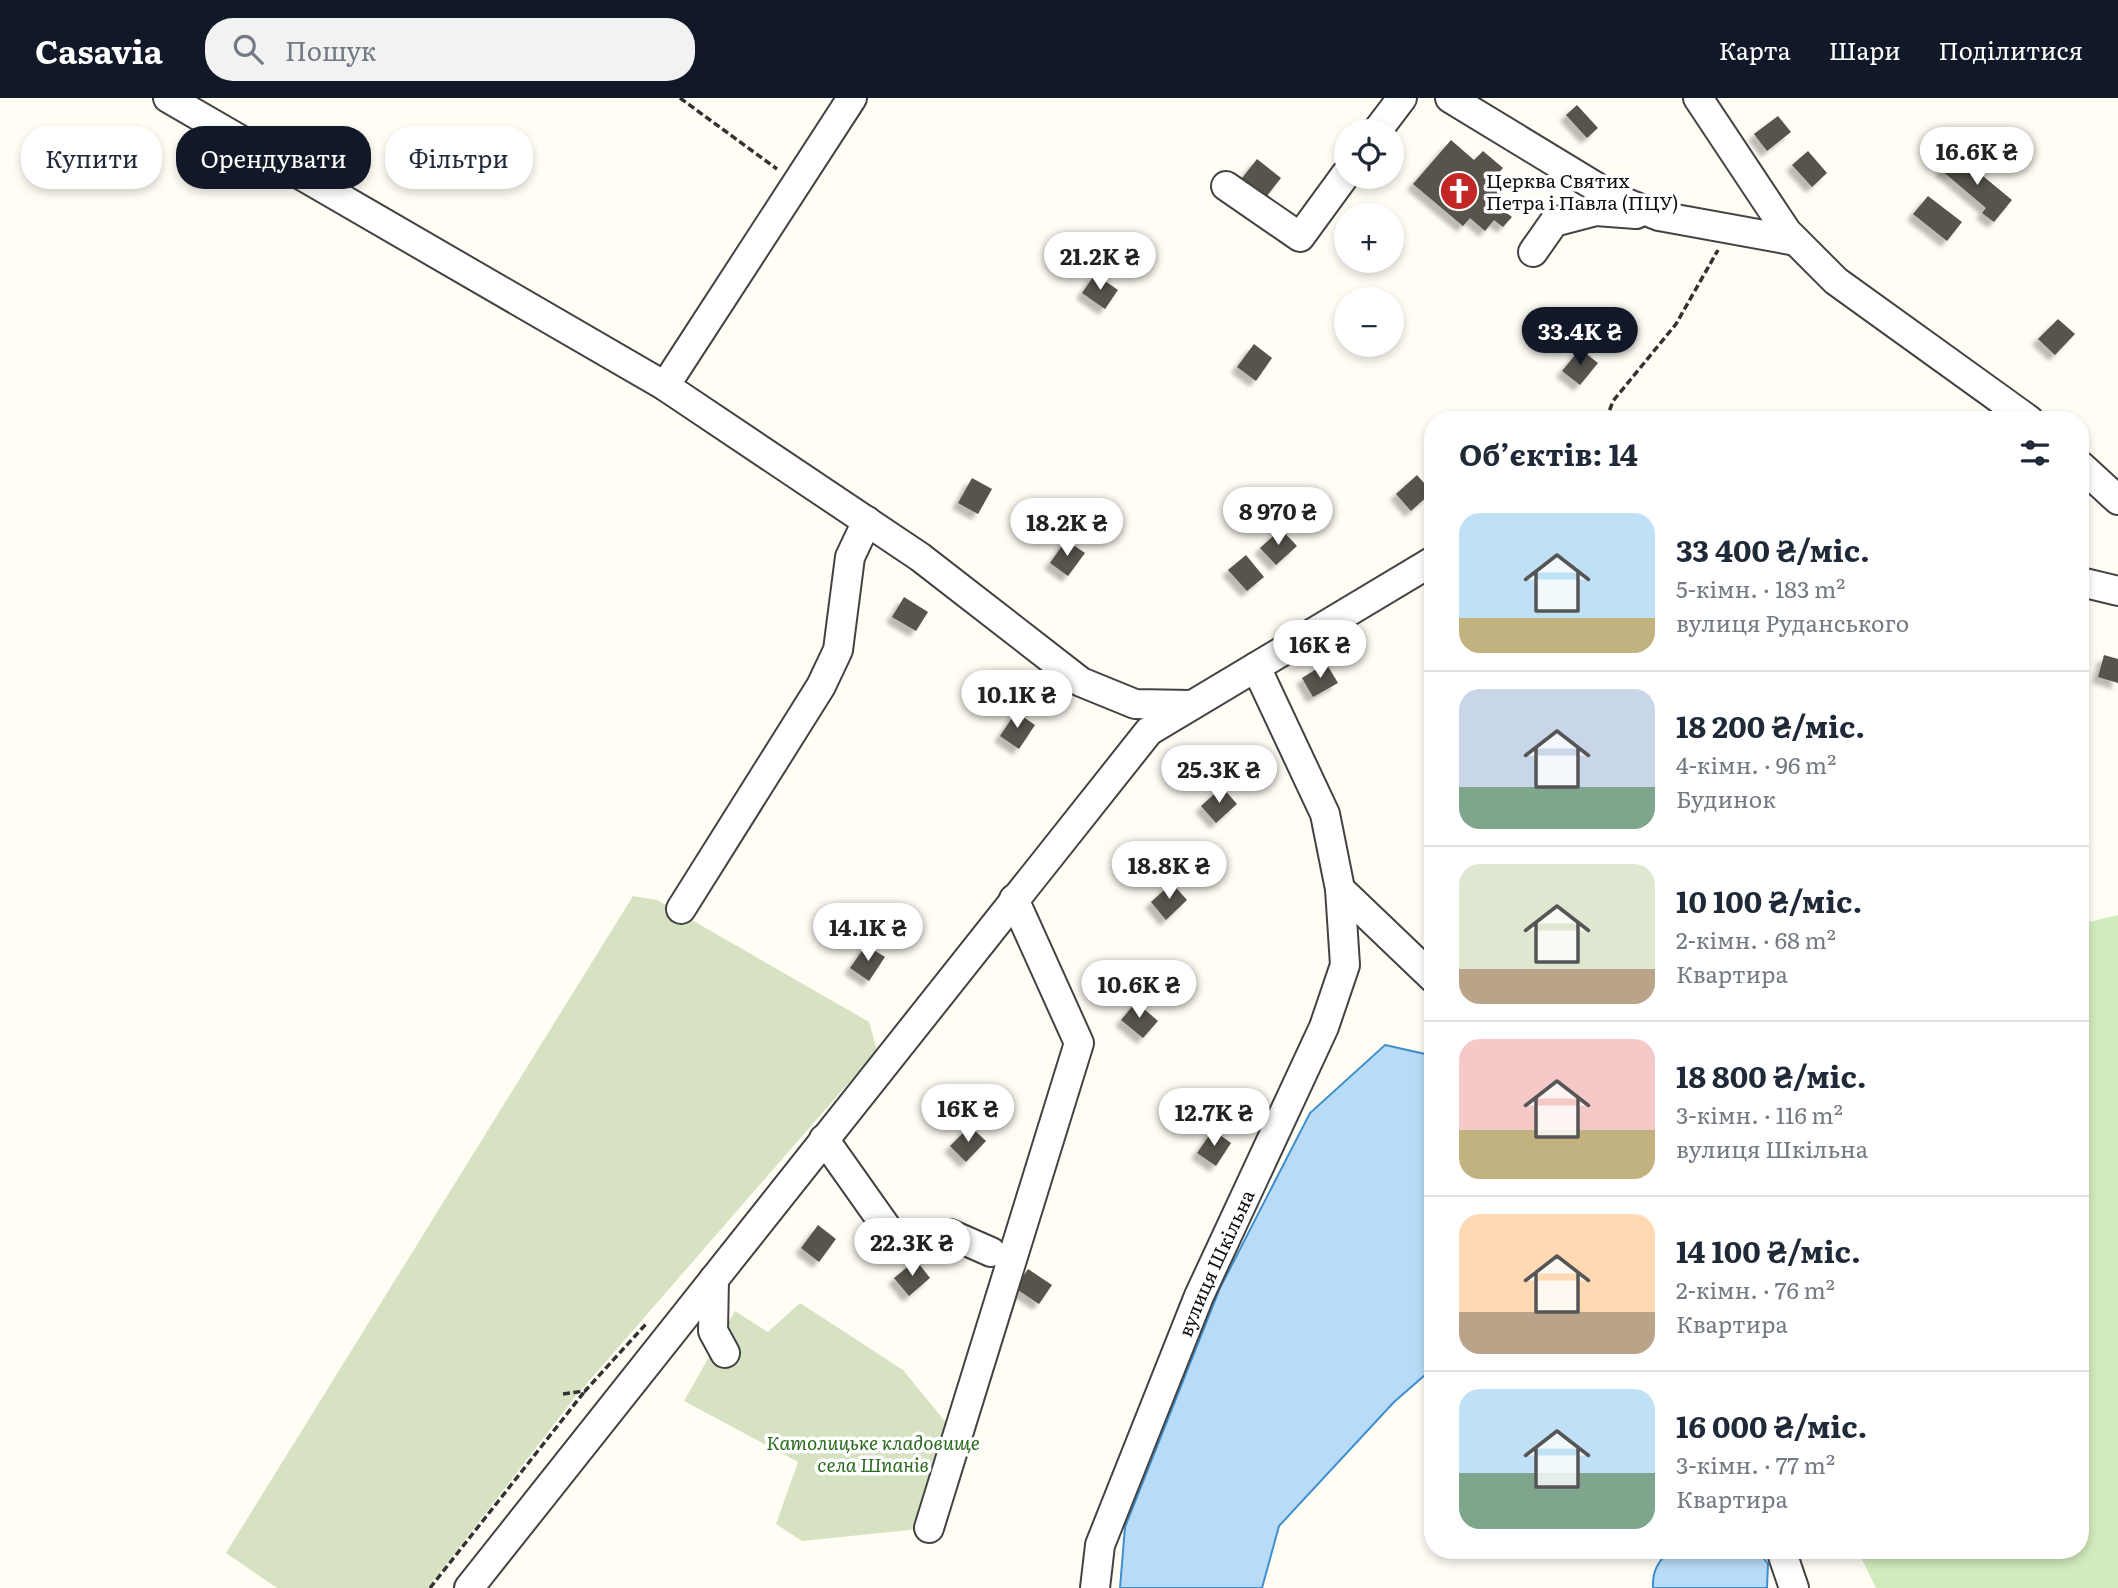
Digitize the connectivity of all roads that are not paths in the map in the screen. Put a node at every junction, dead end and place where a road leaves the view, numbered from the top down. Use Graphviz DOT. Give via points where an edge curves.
graph roads {
  1 [pos="169,98"];
  2 [pos="852,98"];
  3 [pos="1402,98"];
  4 [pos="1450,98"];
  5 [pos="1698,98"];
  6 [pos="1386,119"];
  7 [pos="1226,186"];
  8 [pos="1335,189"];
  9 [pos="1659,216"];
  10 [pos="1796,241"];
  11 [pos="1534,252"];
  12 [pos="665,386"];
  13 [pos="2016,411"];
  14 [pos="2089,473"];
  15 [pos="2118,500"];
  16 [pos="867,521"];
  17 [pos="1424,566"];
  18 [pos="2089,587"];
  19 [pos="2118,591"];
  20 [pos="1256,667"];
  21 [pos="1192,705"];
  22 [pos="1340,889"];
  23 [pos="1013,899"];
  24 [pos="681,909"];
  25 [pos="1424,969"];
  26 [pos="824,1139"];
  27 [pos="991,1252"];
  28 [pos="713,1279"];
  29 [pos="725,1353"];
  30 [pos="929,1528"];
  31 [pos="1784,1559"];
  32 [pos="469,1588"];
  33 [pos="1095,1588"];
  34 [pos="1794,1588"];
  1 -- 12 [label="street"];
  2 -- 12 [label="street"];
  3 -- 6 [label="street"];
  4 -- 9 [label="street" via="1616,199"];
  5 -- 10 [label="street" via="1762,199"];
  7 -- 8 [label="street" via="1300,237"];
  9 -- 10 [label="street"];
  9 -- 11 [label="street" via="1596,211 1554,222"];
  10 -- 13 [label="street" via="1854,295"];
  12 -- 16 [label="street"];
  14 -- 15 [label="street"];
  16 -- 21 [label="street" via="1081,682 1135,704"];
  16 -- 24 [label="street" via="850,557 838,650 821,687"];
  17 -- 20 [label="street"];
  18 -- 19 [label="street"];
  20 -- 21 [label="street"];
  20 -- 22 [label="street, вулиця Шкільна" via="1325,814"];
  21 -- 23 [label="street" via="1149,731"];
  22 -- 25 [label="street"];
  22 -- 33 [label="street, вулиця Шкільна" via="1345,965 1324,1027 1199,1296 1100,1545"];
  23 -- 26 [label="street"];
  23 -- 30 [label="street" via="1079,1043"];
  26 -- 27 [label="street" via="894,1238 950,1234"];
  26 -- 28 [label="street"];
  28 -- 29 [label="street" via="713,1331"];
  28 -- 32 [label="street"];
  31 -- 34 [label="street"];
}
